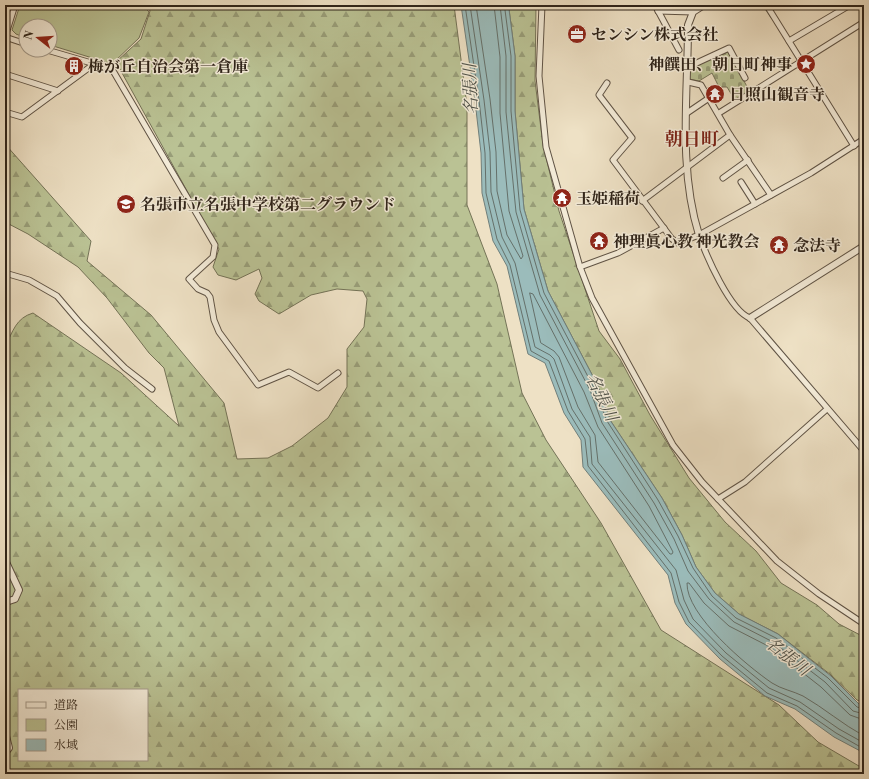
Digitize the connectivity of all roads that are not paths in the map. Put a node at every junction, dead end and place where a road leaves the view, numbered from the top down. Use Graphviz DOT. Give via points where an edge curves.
graph roads {
  1 [pos="15,5"];
  2 [pos="542,5"];
  3 [pos="655,5"];
  4 [pos="704,5"];
  5 [pos="776,5"];
  6 [pos="850,5"];
  7 [pos="658,11"];
  8 [pos="693,12"];
  9 [pos="864,22"];
  10 [pos="5,37"];
  11 [pos="18,41"];
  12 [pos="789,41"];
  13 [pos="679,50"];
  14 [pos="58,53"];
  15 [pos="801,61"];
  16 [pos="94,64"];
  17 [pos="688,67"];
  18 [pos="5,74"];
  19 [pos="745,78"];
  20 [pos="688,82"];
  21 [pos="607,83"];
  22 [pos="58,90"];
  23 [pos="709,98"];
  24 [pos="5,112"];
  25 [pos="687,113"];
  26 [pos="718,113"];
  27 [pos="730,135"];
  28 [pos="864,139"];
  29 [pos="854,146"];
  30 [pos="748,160"];
  31 [pos="686,167"];
  32 [pos="723,178"];
  33 [pos="741,182"];
  34 [pos="771,194"];
  35 [pos="642,201"];
  36 [pos="755,204"];
  37 [pos="664,228"];
  38 [pos="699,235"];
  39 [pos="864,246"];
  40 [pos="580,267"];
  41 [pos="5,273"];
  42 [pos="750,318"];
  43 [pos="338,373"];
  44 [pos="152,389"];
  45 [pos="827,409"];
  46 [pos="864,451"];
  47 [pos="718,499"];
  48 [pos="5,560"];
  49 [pos="5,600"];
  50 [pos="864,624"];
  51 [pos="5,732"];
  52 [pos="5,753"];
  1 -- 10 [label="street"];
  2 -- 40 [label="street" via="538,76 545,138"];
  3 -- 7 [label="street"];
  4 -- 8 [label="street"];
  5 -- 12 [label="street" via="769,9"];
  6 -- 12 [label="street"];
  7 -- 8 [label="street"];
  7 -- 13 [label="street"];
  8 -- 17 [label="street" via="688,26"];
  9 -- 15 [label="street"];
  10 -- 11 [label="street"];
  12 -- 15 [label="street"];
  14 -- 16 [label="street"];
  15 -- 26 [label="street"];
  15 -- 29 [label="street"];
  16 -- 22 [label="street"];
  16 -- 43 [label="street" via="112,69 215,245 213,257 189,279 210,297 218,332 258,385 289,372 318,388"];
  17 -- 19 [label="street" via="729,48"];
  17 -- 20 [label="street"];
  18 -- 22 [label="street"];
  20 -- 23 [label="street" via="701,85"];
  20 -- 25 [label="street"];
  21 -- 35 [label="street" via="599,95 632,138 613,160"];
  22 -- 24 [label="street" via="22,117"];
  23 -- 25 [label="street"];
  23 -- 26 [label="street"];
  25 -- 31 [label="street"];
  26 -- 27 [label="street"];
  27 -- 30 [label="street"];
  27 -- 31 [label="street"];
  28 -- 29 [label="street"];
  29 -- 34 [label="street" via="812,173"];
  30 -- 32 [label="street"];
  30 -- 34 [label="street"];
  31 -- 35 [label="street"];
  31 -- 38 [label="street" via="690,203"];
  33 -- 36 [label="street"];
  34 -- 36 [label="street"];
  35 -- 37 [label="street"];
  36 -- 38 [label="street"];
  37 -- 38 [label="street" via="678,243"];
  37 -- 40 [label="street" via="618,253"];
  38 -- 42 [label="street" via="727,294 744,316"];
  39 -- 42 [label="street"];
  40 -- 47 [label="street" via="592,298 673,445 697,477"];
  41 -- 44 [label="street" via="29,280 57,296 125,368"];
  42 -- 45 [label="street"];
  45 -- 46 [label="street"];
  45 -- 47 [label="street" via="746,482"];
  47 -- 50 [label="street" via="777,561 819,594"];
  48 -- 49 [label="street" via="19,590 15,599"];
  51 -- 52 [label="street" via="9,748"];
}
